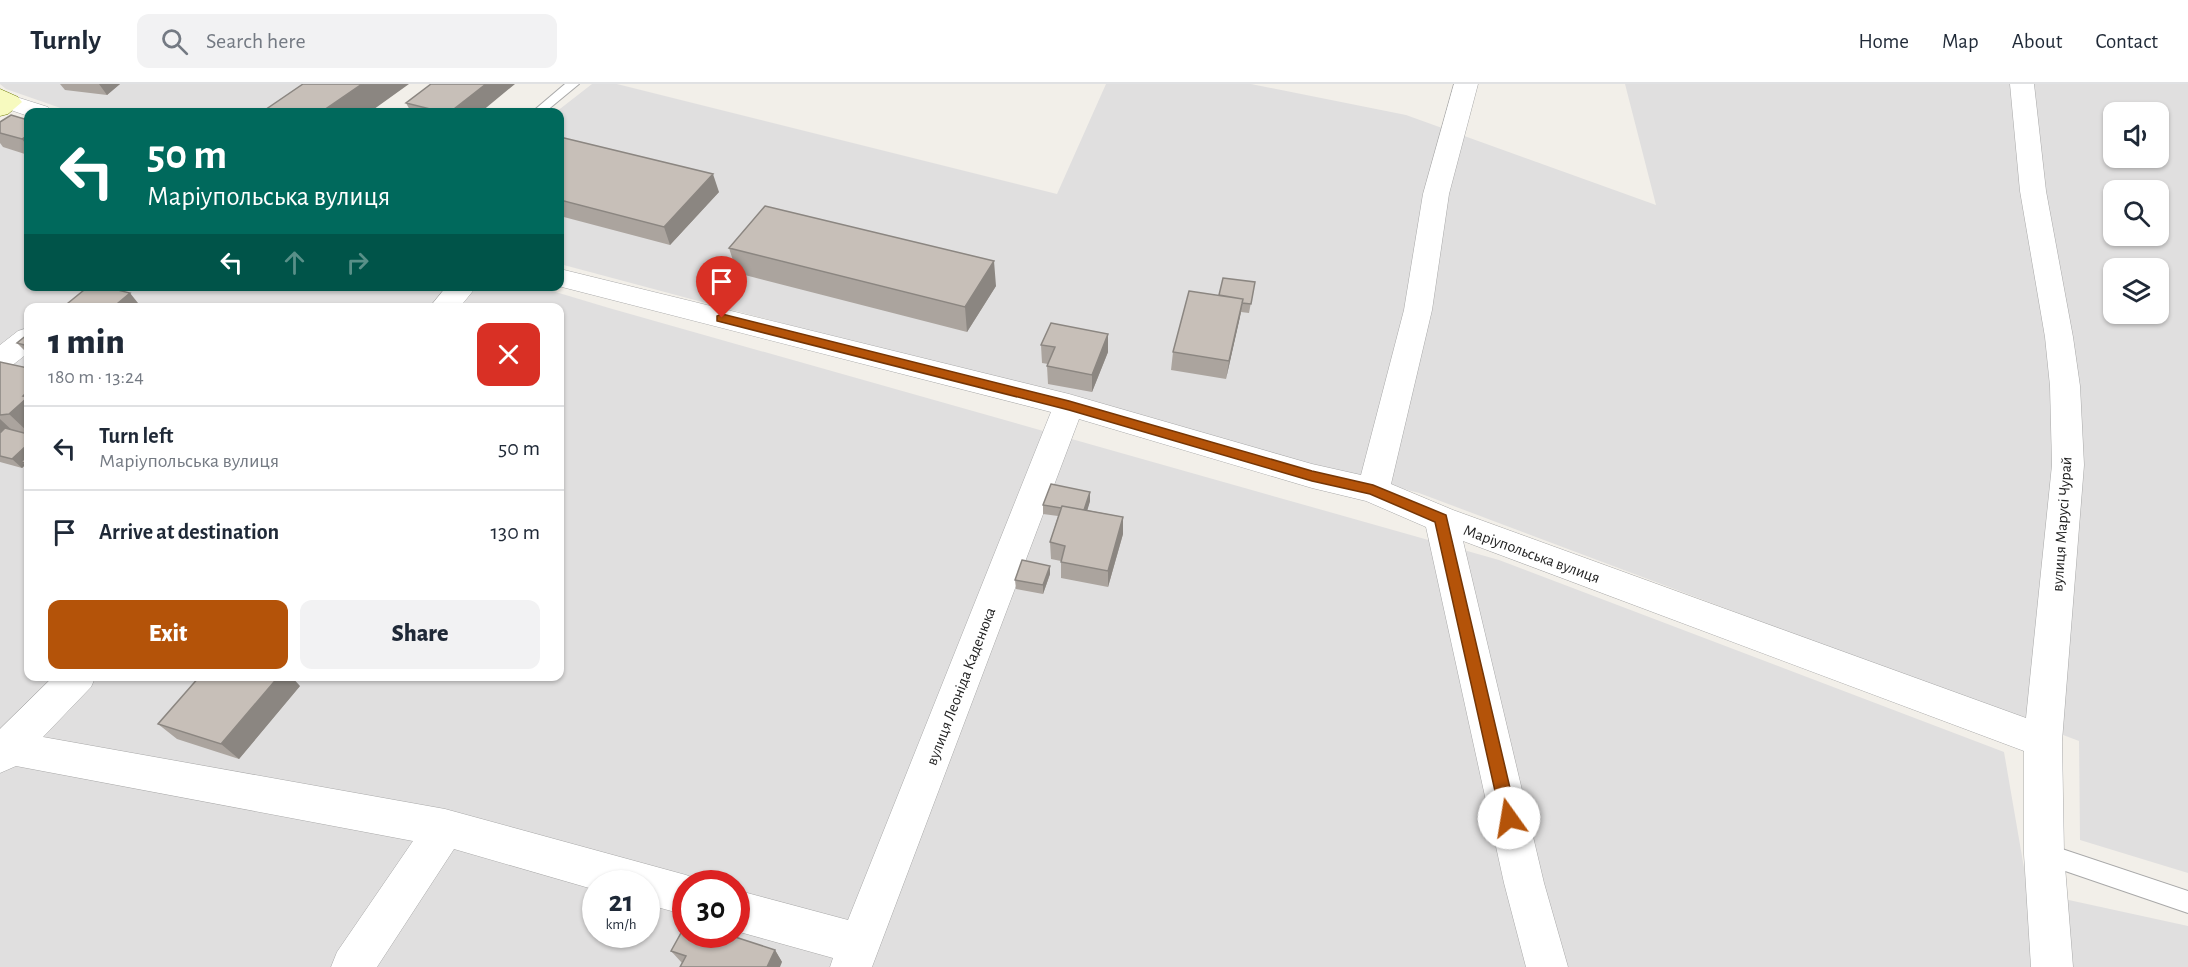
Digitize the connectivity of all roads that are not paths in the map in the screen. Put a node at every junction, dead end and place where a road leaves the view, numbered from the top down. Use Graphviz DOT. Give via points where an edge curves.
graph roads {
  1 [pos="33,84"];
  2 [pos="573,84"];
  3 [pos="1466,84"];
  4 [pos="2022,84"];
  5 [pos="3,102"];
  6 [pos="25,108"];
  7 [pos="543,108"];
  8 [pos="564,279"];
  9 [pos="458,291"];
  10 [pos="448,303"];
  11 [pos="24,341"];
  12 [pos="0,360"];
  13 [pos="1069,405"];
  14 [pos="1373,490"];
  15 [pos="1441,519"];
  16 [pos="73,681"];
  17 [pos="2043,741"];
  18 [pos="3,750"];
  19 [pos="445,828"];
  20 [pos="2044,854"];
  21 [pos="595,870"];
  22 [pos="2188,902"];
  23 [pos="750,914"];
  24 [pos="856,956"];
  25 [pos="352,967"];
  26 [pos="1547,967"];
  27 [pos="2052,967"];
  1 -- 5 [label="street"];
  2 -- 7 [label="lane"];
  3 -- 14 [label="street" via="1436,194 1418,310"];
  4 -- 17 [label="street, вулиця Марусі Чурай" via="2033,191 2060,337 2068,465"];
  5 -- 6 [label="street"];
  8 -- 13 [label="street, Маріупольська вулиця"];
  9 -- 10 [label="street"];
  11 -- 12 [label="street"];
  13 -- 14 [label="street, Маріупольська вулиця"];
  13 -- 24 [label="street, вулиця Леоніда Каденюка"];
  14 -- 15 [label="street, Маріупольська вулиця"];
  15 -- 17 [label="street, Маріупольська вулиця"];
  15 -- 26 [label="street" via="1521,872"];
  16 -- 18 [label="street"];
  17 -- 20 [label="street, вулиця Марусі Чурай"];
  18 -- 19 [label="street"];
  19 -- 21 [label="street"];
  19 -- 25 [label="street"];
  20 -- 22 [label="lane"];
  20 -- 27 [label="street, вулиця Марусі Чурай"];
  23 -- 24 [label="street"];
}
